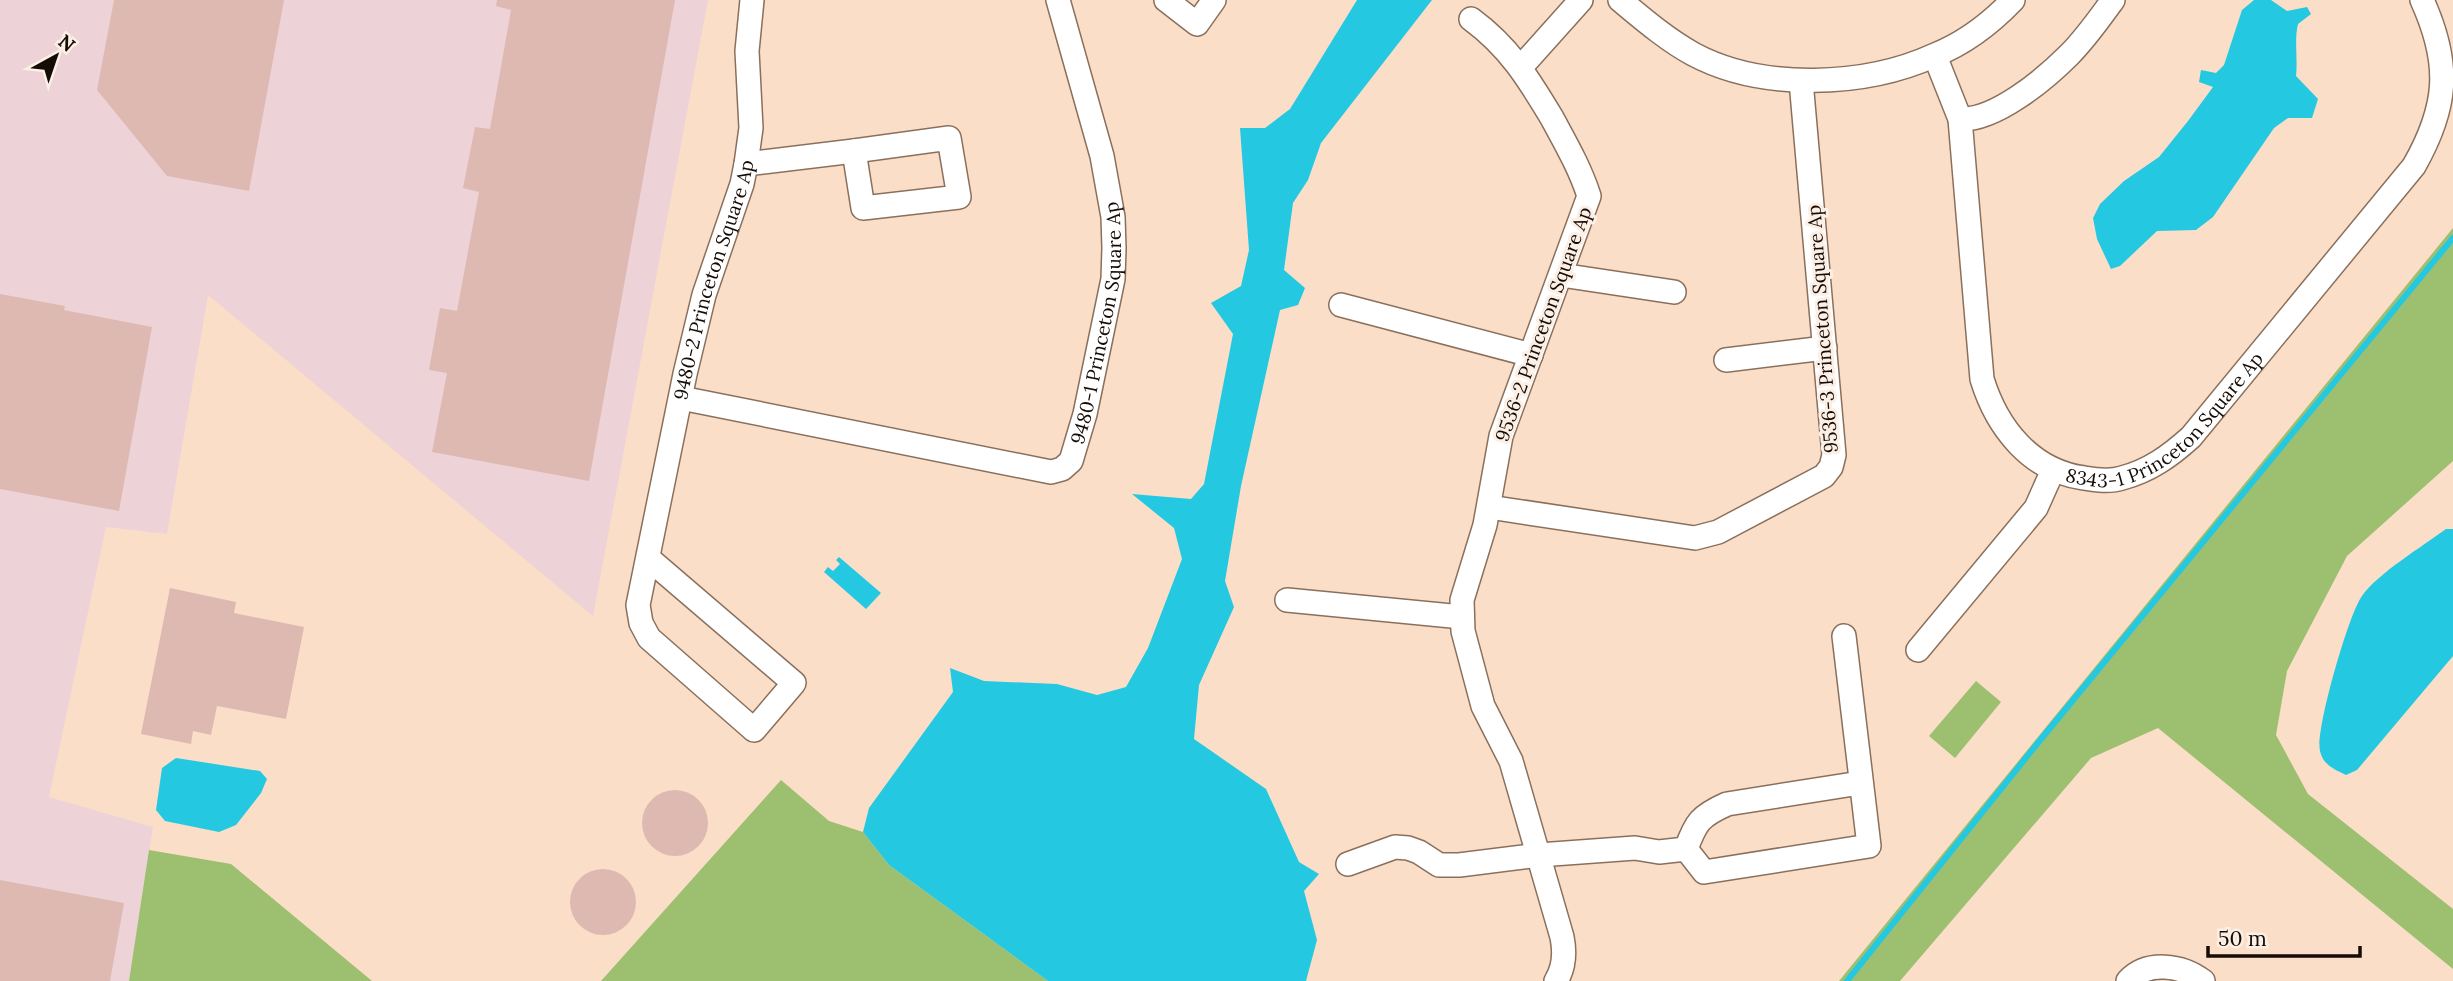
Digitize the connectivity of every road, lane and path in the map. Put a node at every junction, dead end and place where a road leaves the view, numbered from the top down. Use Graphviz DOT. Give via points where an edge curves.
graph roads {
  1 [pos="752,0"];
  2 [pos="1058,0"];
  3 [pos="1166,0"];
  4 [pos="1214,0"];
  5 [pos="1581,0"];
  6 [pos="1620,0"];
  7 [pos="2013,0"];
  8 [pos="2113,0"];
  9 [pos="2422,0"];
  10 [pos="1471,19"];
  11 [pos="1935,55"];
  12 [pos="1521,66"];
  13 [pos="1801,81"];
  14 [pos="1960,120"];
  15 [pos="855,151"];
  16 [pos="746,164"];
  17 [pos="1561,275"];
  18 [pos="1674,292"];
  19 [pos="1341,305"];
  20 [pos="1825,348"];
  21 [pos="1531,355"];
  22 [pos="1726,360"];
  23 [pos="681,398"];
  24 [pos="2053,470"];
  25 [pos="1489,507"];
  26 [pos="648,558"];
  27 [pos="1286,600"];
  28 [pos="1462,617"];
  29 [pos="1844,636"];
  30 [pos="1918,650"];
  31 [pos="1860,783"];
  32 [pos="1686,849"];
  33 [pos="1539,855"];
  34 [pos="1349,864"];
  35 [pos="1556,981"];
  36 [pos="2128,981"];
  37 [pos="2203,981"];
  1 -- 16 [label="street, 9480-2 Princeton Square Ap" via="747,51 751,128"];
  2 -- 23 [label="street, 9480-1 Princeton Square Ap" via="1102,156 1113,217 1113,279 1071,461 1051,472"];
  3 -- 4 [label="street" via="1197,24"];
  5 -- 12 [label="street"];
  6 -- 13 [label="street" via="1693,54 1756,76"];
  7 -- 11 [label="street" via="1977,31"];
  8 -- 14 [label="street" via="2069,55 2044,77 2003,107"];
  9 -- 24 [label="street, 8343-1 Princeton Square Ap" via="2441,60 2443,88 2439,115 2414,166 2216,408 2171,455 2119,479 2073,477"];
  10 -- 12 [label="street, 9536-2 Princeton Square Ap"];
  11 -- 13 [label="street" via="1880,73"];
  11 -- 14 [label="street, 8343-1 Princeton Square Ap"];
  12 -- 17 [label="street, 9536-2 Princeton Square Ap" via="1580,167 1589,196"];
  13 -- 20 [label="street, 9536-3 Princeton Square Ap"];
  14 -- 24 [label="street, 8343-1 Princeton Square Ap" via="1982,379 2001,424 2020,447"];
  15 -- 15 [label="street" via="949,138 959,197 863,208"];
  15 -- 16 [label="street"];
  16 -- 23 [label="street, 9480-2 Princeton Square Ap" via="704,295"];
  17 -- 18 [label="street"];
  17 -- 21 [label="street, 9536-2 Princeton Square Ap"];
  19 -- 21 [label="street"];
  20 -- 22 [label="street"];
  20 -- 25 [label="street, 9536-3 Princeton Square Ap" via="1834,454 1831,467 1824,476 1718,532 1695,538"];
  21 -- 25 [label="street, 9536-2 Princeton Square Ap" via="1501,436"];
  23 -- 26 [label="street, 9480-2 Princeton Square Ap"];
  24 -- 30 [label="street" via="2036,508"];
  25 -- 28 [label="street, 9536-2 Princeton Square Ap" via="1462,600"];
  26 -- 26 [label="street, 9480-2 Princeton Square Ap" via="638,605 649,638 754,730 794,683"];
  27 -- 28 [label="street"];
  28 -- 33 [label="street, 9536-2 Princeton Square Ap" via="1483,706 1511,761"];
  29 -- 31 [label="street"];
  31 -- 32 [label="street" via="1727,804 1694,826"];
  31 -- 32 [label="street" via="1869,846 1704,872"];
  32 -- 33 [label="street"];
  33 -- 34 [label="street" via="1439,865 1419,852 1395,847"];
  33 -- 35 [label="street, 9536-2 Princeton Square Ap" via="1564,949"];
  36 -- 37 [label="street" via="2135,973 2162,966 2181,969"];
}
